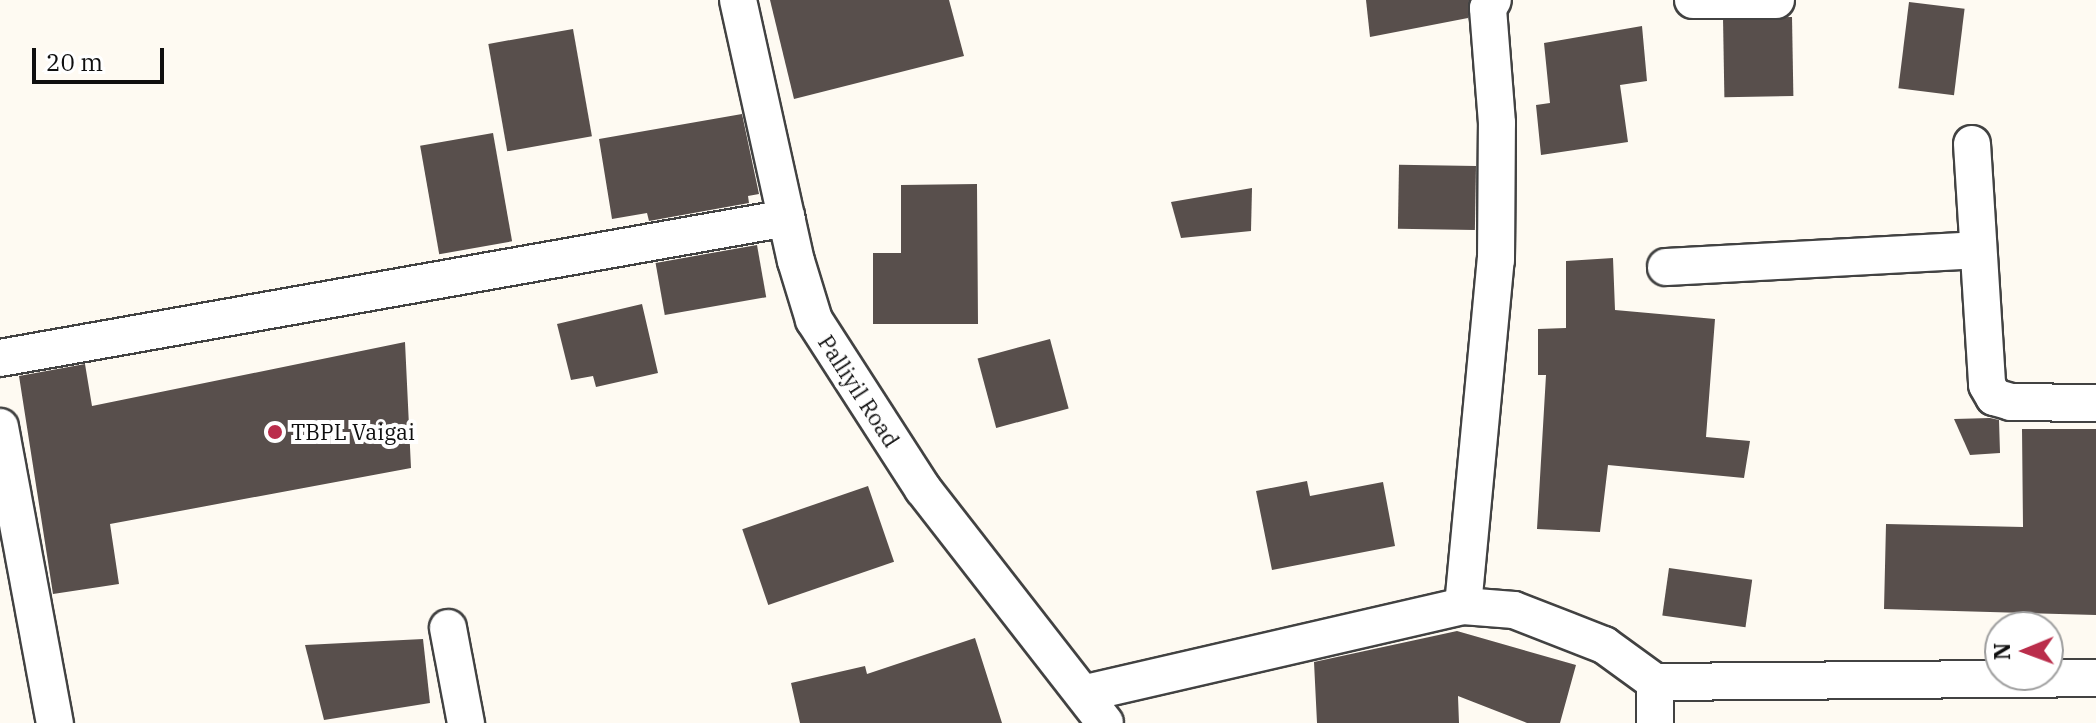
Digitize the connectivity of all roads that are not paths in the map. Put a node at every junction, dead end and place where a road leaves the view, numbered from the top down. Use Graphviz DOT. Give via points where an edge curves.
graph roads {
  1 [pos="738,0"];
  2 [pos="1493,0"];
  3 [pos="1693,0"];
  4 [pos="1776,0"];
  5 [pos="1972,144"];
  6 [pos="787,218"];
  7 [pos="1976,250"];
  8 [pos="1666,267"];
  9 [pos="0,358"];
  10 [pos="2096,403"];
  11 [pos="0,427"];
  12 [pos="1463,606"];
  13 [pos="448,628"];
  14 [pos="2096,678"];
  15 [pos="1655,682"];
  16 [pos="1096,708"];
  17 [pos="55,723"];
  18 [pos="466,723"];
  19 [pos="1655,723"];
  1 -- 6 [label="street, Palliyil Road"];
  2 -- 12 [label="street" via="1488,8 1497,123 1496,260"];
  3 -- 4 [label="street"];
  5 -- 7 [label="street"];
  6 -- 9 [label="street"];
  6 -- 16 [label="street, Palliyil Road" via="814,320 848,378 998,589"];
  7 -- 8 [label="street"];
  7 -- 10 [label="street" via="1987,385 1994,397"];
  11 -- 17 [label="street"];
  12 -- 15 [label="street" via="1514,610 1604,645"];
  12 -- 16 [label="street"];
  13 -- 18 [label="street"];
  14 -- 15 [label="street"];
  15 -- 19 [label="street"];
}
